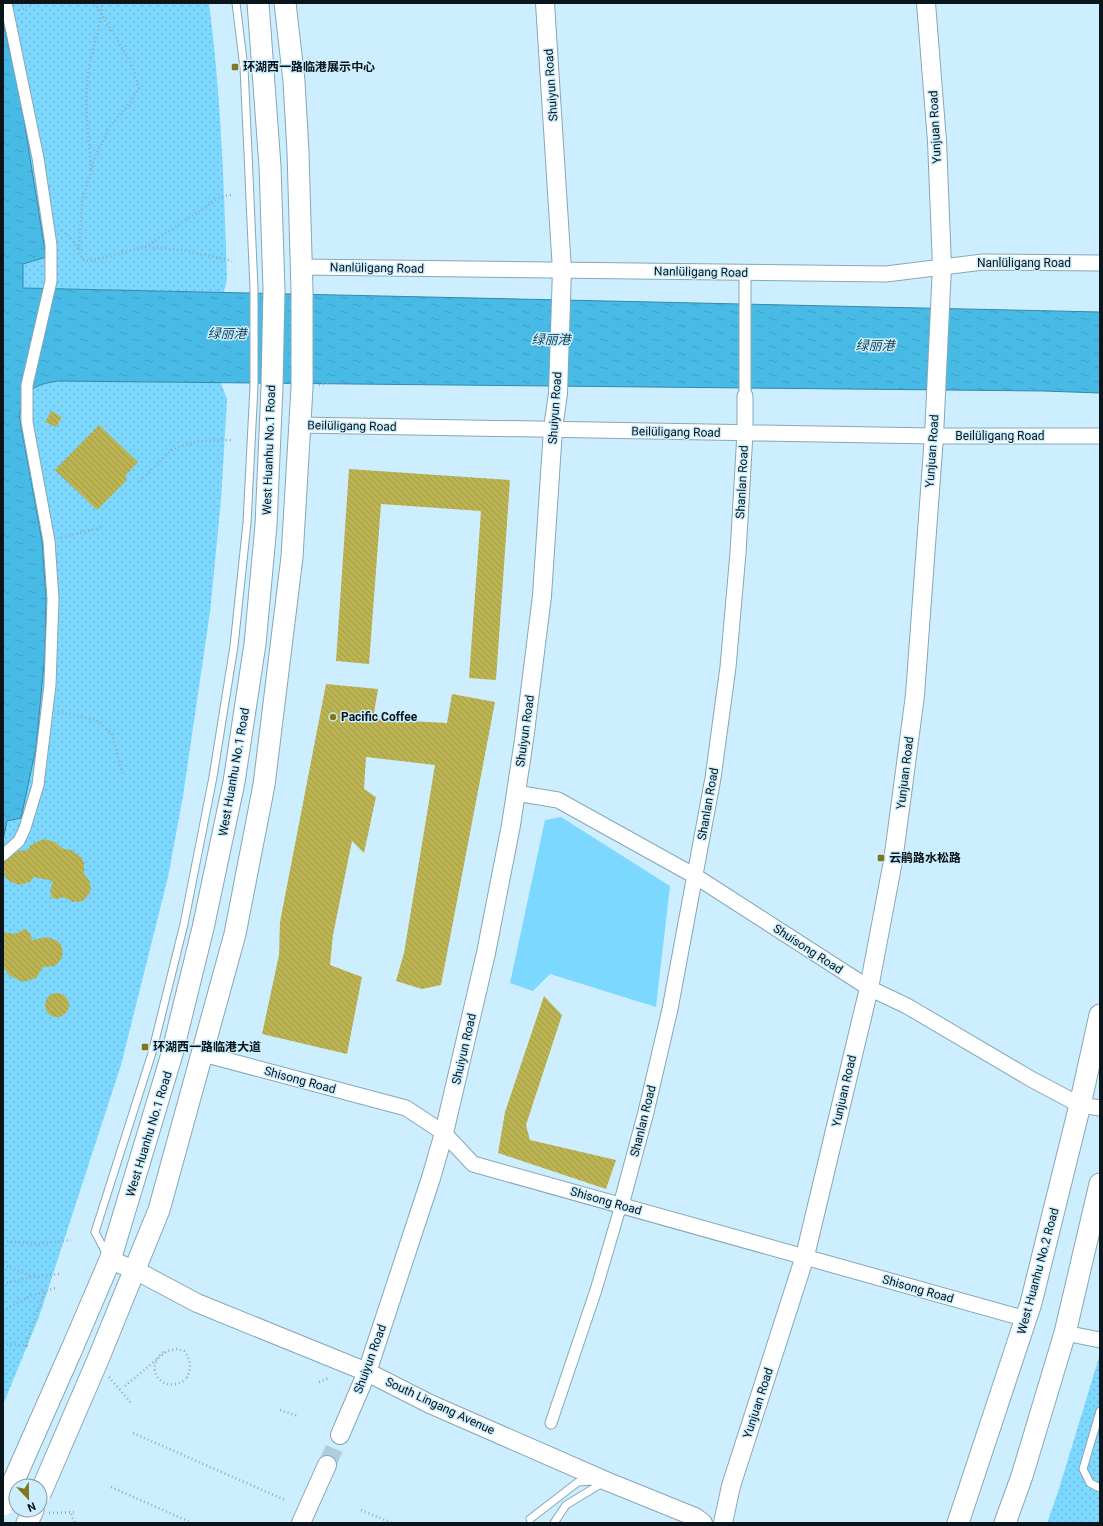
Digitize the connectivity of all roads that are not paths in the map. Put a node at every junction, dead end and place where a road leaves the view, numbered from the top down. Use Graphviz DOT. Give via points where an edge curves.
graph roads {
  1 [pos="236,3"];
  2 [pos="258,3"];
  3 [pos="285,3"];
  4 [pos="545,3"];
  5 [pos="926,3"];
  6 [pos="8,8"];
  7 [pos="1100,263"];
  8 [pos="942,266"];
  9 [pos="301,267"];
  10 [pos="562,270"];
  11 [pos="745,273"];
  12 [pos="264,289"];
  13 [pos="745,396"];
  14 [pos="300,425"];
  15 [pos="553,429"];
  16 [pos="745,433"];
  17 [pos="934,436"];
  18 [pos="1100,436"];
  19 [pos="516,793"];
  20 [pos="3,855"];
  21 [pos="695,876"];
  22 [pos="869,988"];
  23 [pos="1100,1015"];
  24 [pos="203,1054"];
  25 [pos="1090,1107"];
  26 [pos="444,1133"];
  27 [pos="1100,1184"];
  28 [pos="621,1205"];
  29 [pos="805,1256"];
  30 [pos="110,1260"];
  31 [pos="135,1270"];
  32 [pos="1026,1319"];
  33 [pos="1065,1333"];
  34 [pos="1100,1340"];
  35 [pos="367,1372"];
  36 [pos="1100,1411"];
  37 [pos="551,1424"];
  38 [pos="340,1435"];
  39 [pos="327,1465"];
  40 [pos="48,1478"];
  41 [pos="606,1481"];
  42 [pos="1100,1488"];
  43 [pos="3,1505"];
  44 [pos="530,1519"];
  45 [pos="302,1523"];
  46 [pos="554,1523"];
  47 [pos="704,1523"];
  48 [pos="723,1523"];
  49 [pos="958,1523"];
  50 [pos="1005,1523"];
  1 -- 12 [label="lane"];
  2 -- 12 [label="main road, West Huanhu No.1 Road" via="270,166"];
  3 -- 9 [label="main road" via="294,81"];
  4 -- 10 [label="street, Shuiyun Road"];
  5 -- 8 [label="street, Yunjuan Road" via="937,141"];
  6 -- 20 [label="street" via="38,158 51,245 51,281 27,385 27,422 49,541 53,643 38,785 19,842"];
  7 -- 8 [label="street, Nanlüligang Road" via="983,262"];
  8 -- 11 [label="street, Nanlüligang Road" via="886,274"];
  8 -- 17 [label="street, Yunjuan Road"];
  9 -- 10 [label="street, Nanlüligang Road"];
  9 -- 14 [label="main road"];
  10 -- 11 [label="street, Nanlüligang Road"];
  10 -- 15 [label="street, Shuiyun Road" via="558,393"];
  11 -- 13 [label="street"];
  12 -- 30 [label="main road, West Huanhu No.1 Road" via="266,524 255,644 234,782 203,928 172,1054"];
  13 -- 16 [label="street, Shanlan Road"];
  14 -- 15 [label="street, Beilüligang Road"];
  14 -- 24 [label="main road" via="292,557 264,785 235,934"];
  15 -- 16 [label="street, Beilüligang Road"];
  15 -- 19 [label="street, Shuiyun Road" via="542,596"];
  16 -- 17 [label="street, Beilüligang Road"];
  16 -- 21 [label="street, Shanlan Road" via="728,667 714,778"];
  17 -- 18 [label="street, Beilüligang Road"];
  17 -- 22 [label="street, Yunjuan Road" via="915,695 893,861"];
  19 -- 21 [label="street, Shuisong Road" via="558,800"];
  19 -- 26 [label="street, Shuiyun Road" via="486,953"];
  21 -- 22 [label="street, Shuisong Road"];
  21 -- 28 [label="street, Shanlan Road" via="670,1009"];
  22 -- 25 [label="street, Shuisong Road" via="907,1006 1031,1079"];
  22 -- 29 [label="street, Yunjuan Road"];
  23 -- 25 [label="main road, West Huanhu No.2 Road"];
  24 -- 26 [label="street, Shisong Road" via="406,1108"];
  24 -- 31 [label="main road" via="159,1210"];
  25 -- 32 [label="main road, West Huanhu No.2 Road"];
  26 -- 28 [label="street, Shisong Road" via="473,1164"];
  26 -- 35 [label="street, Shuiyun Road"];
  27 -- 33 [label="main road"];
  28 -- 29 [label="street, Shisong Road"];
  28 -- 37 [label="street"];
  29 -- 32 [label="street, Shisong Road"];
  29 -- 48 [label="street, Yunjuan Road" via="731,1486"];
  30 -- 31 [label="street, South Lingang Avenue"];
  30 -- 43 [label="main road, West Huanhu No.1 Road, bridge"];
  31 -- 35 [label="street, South Lingang Avenue" via="197,1303"];
  31 -- 40 [label="main road, bridge" via="103,1370"];
  32 -- 49 [label="main road, West Huanhu No.2 Road"];
  33 -- 34 [label="street"];
  33 -- 50 [label="main road" via="1022,1476"];
  35 -- 38 [label="street, Shuiyun Road"];
  35 -- 41 [label="street, South Lingang Avenue" via="430,1404"];
  36 -- 42 [label="lane" via="1083,1469 1090,1483"];
  39 -- 45 [label="street"];
  41 -- 44 [label="lane" via="578,1482"];
  41 -- 46 [label="lane" via="566,1505"];
  41 -- 47 [label="street, South Lingang Avenue"];
}
